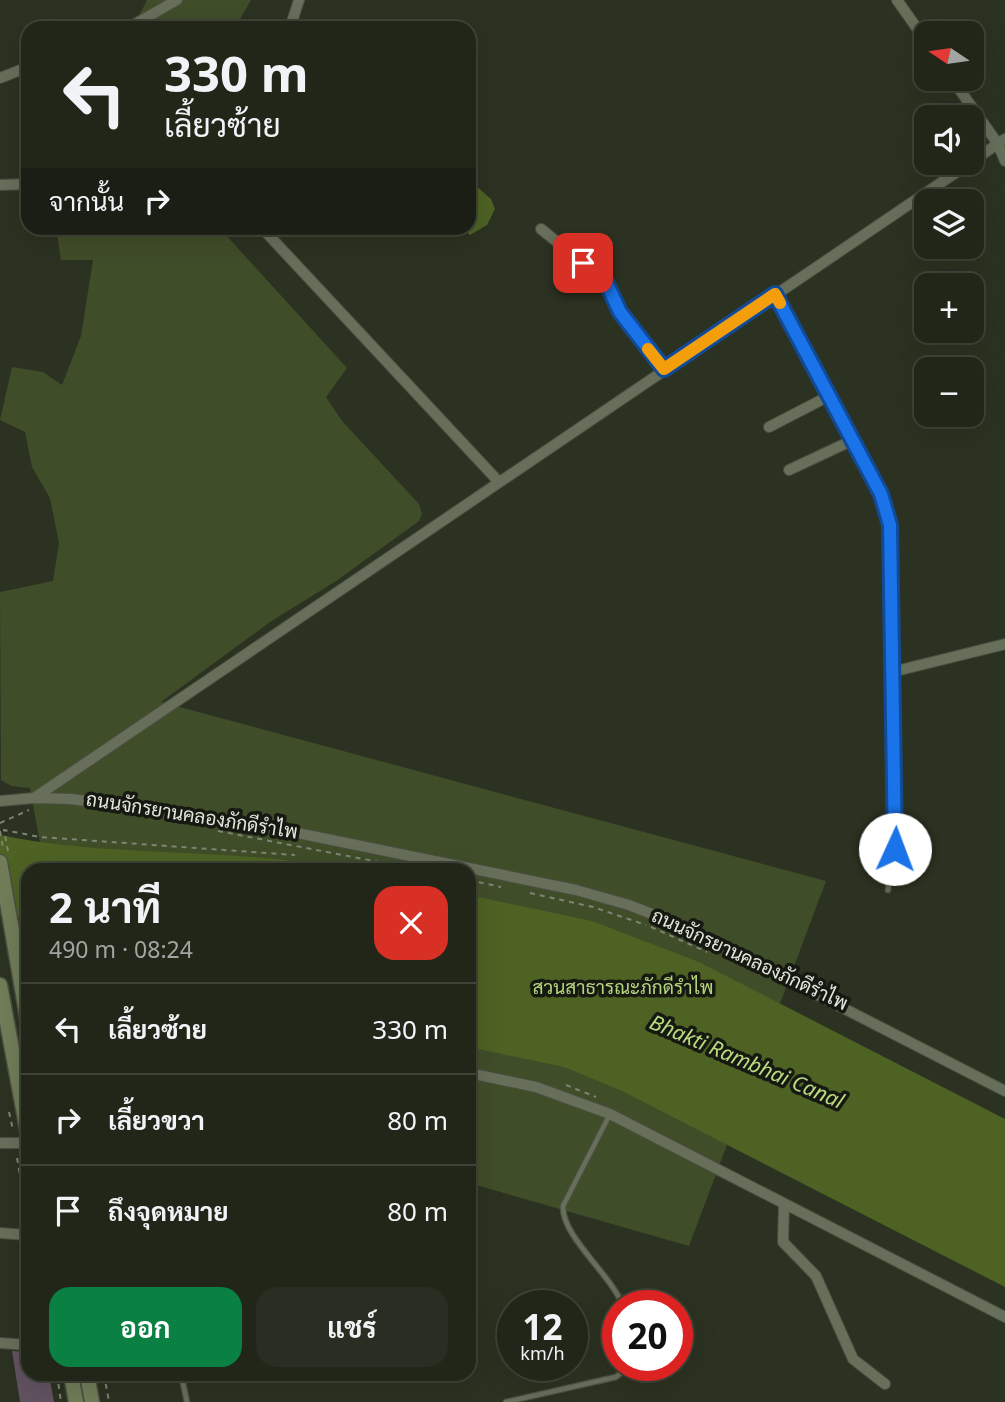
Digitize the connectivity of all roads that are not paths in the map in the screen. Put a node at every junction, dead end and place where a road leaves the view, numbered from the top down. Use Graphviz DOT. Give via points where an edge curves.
graph roads {
  1 [pos="177,0"];
  2 [pos="299,0"];
  3 [pos="897,0"];
  4 [pos="140,21"];
  5 [pos="292,21"];
  6 [pos="914,24"];
  7 [pos="21,70"];
  8 [pos="0,78"];
  9 [pos="962,91"];
  10 [pos="1002,141"];
  11 [pos="984,153"];
  12 [pos="1005,161"];
  13 [pos="952,175"];
  14 [pos="21,184"];
  15 [pos="0,185"];
  16 [pos="541,229"];
  17 [pos="269,235"];
  18 [pos="775,294"];
  19 [pos="664,369"];
  20 [pos="829,396"];
  21 [pos="769,427"];
  22 [pos="853,440"];
  23 [pos="789,470"];
  24 [pos="499,482"];
  25 [pos="1005,644"];
  26 [pos="892,672"];
  27 [pos="34,798"];
  28 [pos="0,801"];
  29 [pos="0,862"];
  30 [pos="444,863"];
  31 [pos="476,870"];
  32 [pos="888,890"];
  33 [pos="21,954"];
  34 [pos="0,985"];
  35 [pos="476,1074"];
  36 [pos="1005,1091"];
  37 [pos="21,1098"];
  38 [pos="610,1114"];
  39 [pos="0,1143"];
  40 [pos="21,1143"];
  41 [pos="784,1204"];
  42 [pos="0,1233"];
  43 [pos="21,1234"];
  44 [pos="615,1290"];
  45 [pos="1005,1317"];
  46 [pos="0,1343"];
  47 [pos="21,1344"];
  48 [pos="602,1380"];
  49 [pos="72,1381"];
  50 [pos="88,1381"];
  51 [pos="182,1381"];
  52 [pos="885,1384"];
  53 [pos="76,1402"];
  54 [pos="92,1402"];
  55 [pos="187,1402"];
  56 [pos="506,1402"];
  1 -- 4 [label="street"];
  2 -- 5 [label="street"];
  3 -- 6 [label="street"];
  7 -- 8 [label="street"];
  9 -- 10 [label="street"];
  10 -- 11 [label="street"];
  10 -- 12 [label="street"];
  13 -- 18 [label="street"];
  14 -- 15 [label="street"];
  16 -- 19 [label="street" via="604,280 620,312"];
  17 -- 24 [label="street"];
  18 -- 19 [label="street"];
  18 -- 20 [label="street"];
  19 -- 24 [label="street"];
  20 -- 21 [label="street"];
  20 -- 22 [label="street"];
  22 -- 23 [label="street"];
  22 -- 26 [label="lane" via="888,513"];
  24 -- 27 [label="street"];
  25 -- 26 [label="street"];
  26 -- 32 [label="lane" via="897,821"];
  27 -- 28 [label="street"];
  27 -- 30 [label="street" via="249,823"];
  29 -- 33 [label="main road"];
  31 -- 36 [label="street" via="576,890 685,927"];
  34 -- 37 [label="main road"];
  35 -- 38 [label="street" via="536,1087"];
  38 -- 41 [label="street"];
  38 -- 44 [label="lane" via="563,1206 563,1215"];
  39 -- 40 [label="street"];
  41 -- 45 [label="street"];
  41 -- 52 [label="street" via="783,1242 816,1276 853,1359"];
  42 -- 43 [label="street"];
  46 -- 47 [label="street"];
  48 -- 56 [label="lane"];
  49 -- 53 [label="main road"];
  50 -- 54 [label="main road"];
  51 -- 55 [label="lane"];
}
